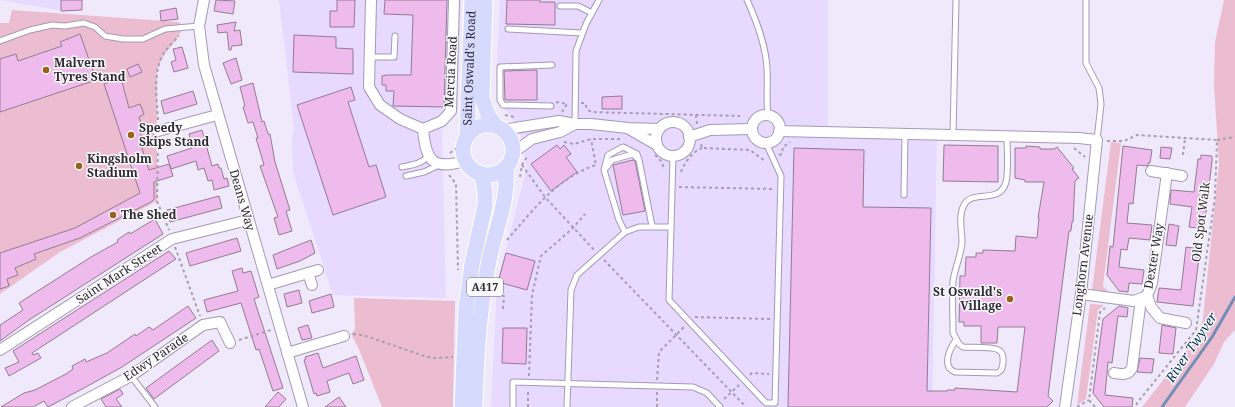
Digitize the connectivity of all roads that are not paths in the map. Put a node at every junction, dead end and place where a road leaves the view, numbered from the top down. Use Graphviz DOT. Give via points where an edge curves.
graph roads {
  1 [pos="204,0"];
  2 [pos="371,0"];
  3 [pos="454,0"];
  4 [pos="472,0"];
  5 [pos="485,0"];
  6 [pos="598,0"];
  7 [pos="747,0"];
  8 [pos="956,0"];
  9 [pos="1086,0"];
  10 [pos="560,6"];
  11 [pos="592,13"];
  12 [pos="199,26"];
  13 [pos="508,29"];
  14 [pos="582,32"];
  15 [pos="395,36"];
  16 [pos="0,41"];
  17 [pos="370,57"];
  18 [pos="552,65"];
  19 [pos="551,106"];
  20 [pos="217,115"];
  21 [pos="768,115"];
  22 [pos="575,124"];
  23 [pos="499,128"];
  24 [pos="628,128"];
  25 [pos="423,129"];
  26 [pos="659,129"];
  27 [pos="752,129"];
  28 [pos="158,131"];
  29 [pos="779,131"];
  30 [pos="905,133"];
  31 [pos="953,134"];
  32 [pos="467,136"];
  33 [pos="694,136"];
  34 [pos="1007,136"];
  35 [pos="1097,140"];
  36 [pos="766,143"];
  37 [pos="657,145"];
  38 [pos="513,153"];
  39 [pos="429,155"];
  40 [pos="673,156"];
  41 [pos="640,160"];
  42 [pos="465,161"];
  43 [pos="439,165"];
  44 [pos="402,167"];
  45 [pos="506,168"];
  46 [pos="604,170"];
  47 [pos="1151,171"];
  48 [pos="1167,173"];
  49 [pos="482,175"];
  50 [pos="406,176"];
  51 [pos="1182,176"];
  52 [pos="904,195"];
  53 [pos="248,220"];
  54 [pos="652,226"];
  55 [pos="671,227"];
  56 [pos="625,232"];
  57 [pos="268,285"];
  58 [pos="312,285"];
  59 [pos="1081,294"];
  60 [pos="1144,297"];
  61 [pos="1186,323"];
  62 [pos="344,336"];
  63 [pos="956,340"];
  64 [pos="230,342"];
  65 [pos="0,350"];
  66 [pos="287,353"];
  67 [pos="1114,374"];
  68 [pos="130,376"];
  69 [pos="568,383"];
  70 [pos="83,404"];
  71 [pos="72,407"];
  72 [pos="156,407"];
  73 [pos="303,407"];
  74 [pos="462,407"];
  75 [pos="475,407"];
  76 [pos="513,407"];
  77 [pos="567,407"];
  78 [pos="720,407"];
  79 [pos="1065,407"];
  1 -- 12 [label="street, Deans Way"];
  2 -- 17 [label="street"];
  3 -- 25 [label="street, Mercia Road" via="451,111 442,121"];
  4 -- 32 [label="main road, Saint Oswald's Road"];
  5 -- 23 [label="main road, Saint Oswald's Road" via="482,98 488,115"];
  6 -- 11 [label="lane"];
  7 -- 21 [label="lane" via="760,32 767,68"];
  8 -- 31 [label="lane"];
  9 -- 35 [label="lane" via="1086,63 1099,88 1102,104"];
  10 -- 11 [label="lane" via="578,6"];
  11 -- 14 [label="lane"];
  12 -- 16 [label="lane" via="165,29 143,39 123,39 105,36 95,27 84,23 52,25"];
  12 -- 20 [label="street, Deans Way" via="204,65"];
  13 -- 14 [label="lane"];
  14 -- 22 [label="lane" via="576,51"];
  15 -- 17 [label="lane" via="394,57"];
  17 -- 25 [label="street" via="369,87 380,105 400,119"];
  18 -- 19 [label="lane" via="500,67 500,100 503,105"];
  20 -- 28 [label="street"];
  20 -- 53 [label="street, Deans Way"];
  21 -- 27 [label="street" via="756,119"];
  21 -- 29 [label="street" via="776,120"];
  22 -- 23 [label="street" via="559,121"];
  22 -- 24 [label="street"];
  22 -- 38 [label="street" via="560,132 532,139"];
  23 -- 32 [label="main road" via="482,126"];
  23 -- 38 [label="main road" via="512,141"];
  24 -- 26 [label="street"];
  24 -- 37 [label="street"];
  25 -- 39 [label="street"];
  26 -- 33 [label="street" via="669,123 679,124"];
  26 -- 37 [label="street" via="656,135"];
  27 -- 33 [label="street" via="710,130"];
  27 -- 36 [label="street" via="757,140"];
  29 -- 30 [label="street"];
  29 -- 36 [label="street" via="775,139"];
  30 -- 31 [label="street"];
  30 -- 52 [label="lane"];
  31 -- 34 [label="street"];
  32 -- 42 [label="main road" via="463,152"];
  33 -- 40 [label="street" via="683,152"];
  34 -- 35 [label="street"];
  34 -- 63 [label="lane" via="1006,182 1002,190 989,197 974,197 967,200 961,211 962,243 954,280 953,333"];
  35 -- 59 [label="street, Longhorn Avenue"];
  36 -- 55 [label="lane" via="781,176 775,403 766,403 669,300"];
  37 -- 40 [label="street" via="662,152"];
  38 -- 45 [label="main road, A417"];
  39 -- 43 [label="street"];
  39 -- 44 [label="lane" via="425,160"];
  40 -- 55 [label="lane"];
  41 -- 46 [label="lane" via="633,154 612,160"];
  41 -- 46 [label="lane" via="637,154 623,147 608,155"];
  41 -- 54 [label="lane"];
  42 -- 43 [label="street" via="448,166"];
  42 -- 49 [label="main road" via="474,172"];
  43 -- 50 [label="lane"];
  45 -- 49 [label="main road" via="497,174"];
  45 -- 75 [label="main road, A417" via="506,190 489,260 480,314"];
  46 -- 56 [label="lane"];
  47 -- 48 [label="street"];
  48 -- 51 [label="street"];
  48 -- 60 [label="street, Dexter Way" via="1152,283"];
  49 -- 74 [label="main road, A417" via="485,202 466,308"];
  53 -- 57 [label="street, Deans Way"];
  53 -- 65 [label="street, Saint Mark Street" via="172,239"];
  54 -- 55 [label="lane"];
  54 -- 56 [label="lane"];
  56 -- 69 [label="lane" via="577,276 571,290"];
  57 -- 58 [label="street" via="313,271"];
  57 -- 66 [label="street, Deans Way"];
  59 -- 60 [label="street, Dexter Way" via="1134,300"];
  59 -- 79 [label="street, Longhorn Avenue"];
  60 -- 61 [label="street" via="1160,318"];
  60 -- 67 [label="street" via="1131,372 1125,375"];
  62 -- 66 [label="street"];
  63 -- 63 [label="lane" via="963,347 1000,351 1003,355 1000,372 951,370 948,367 948,350"];
  64 -- 68 [label="street, Edwy Parade" via="220,322 203,325"];
  66 -- 73 [label="street, Deans Way"];
  68 -- 70 [label="street, Edwy Parade"];
  68 -- 72 [label="lane"];
  69 -- 76 [label="lane" via="513,382"];
  69 -- 77 [label="lane"];
  69 -- 78 [label="lane" via="693,387 707,393"];
  70 -- 71 [label="street, Edwy Parade"];
}
